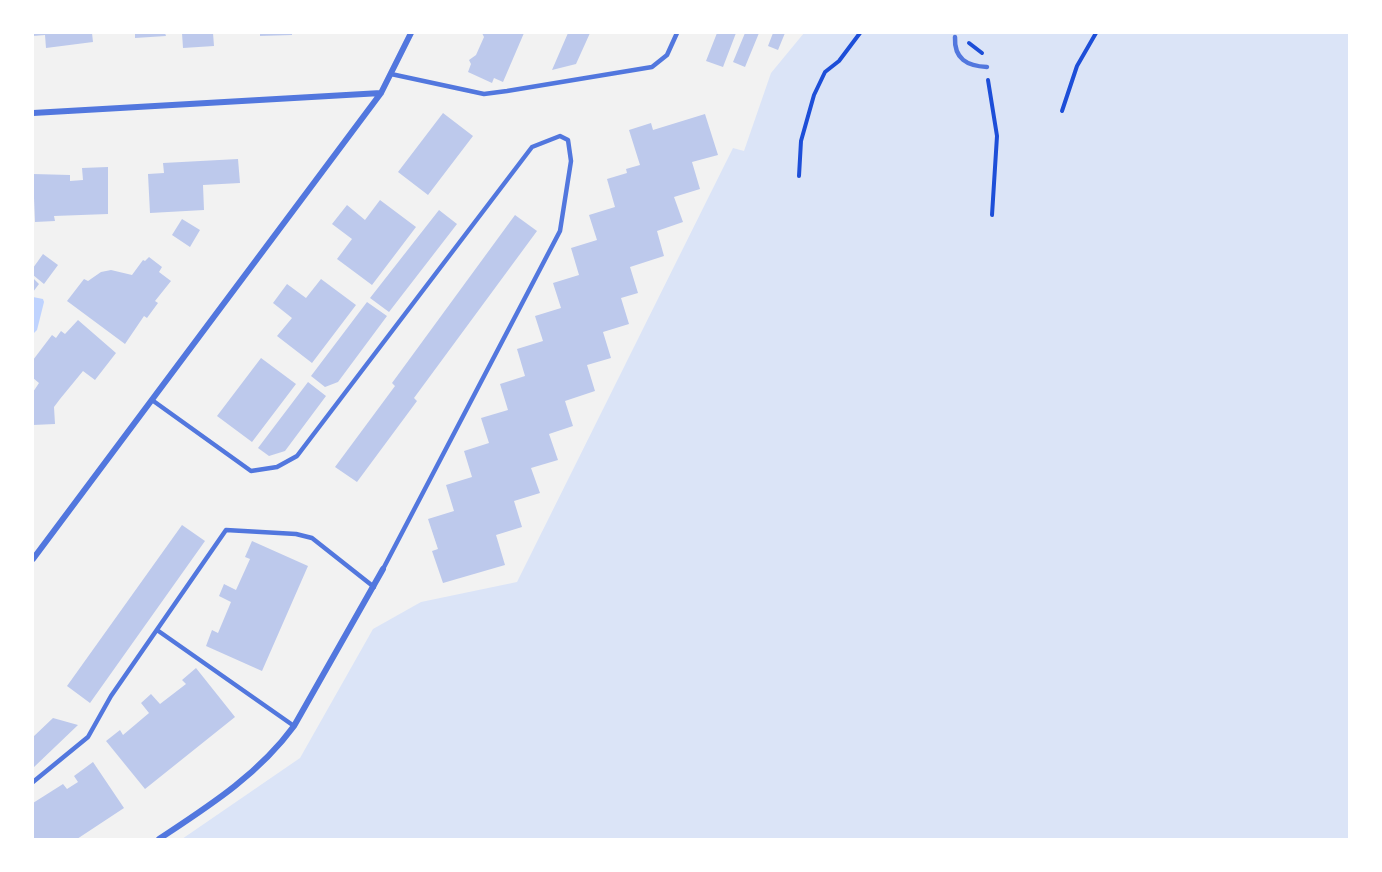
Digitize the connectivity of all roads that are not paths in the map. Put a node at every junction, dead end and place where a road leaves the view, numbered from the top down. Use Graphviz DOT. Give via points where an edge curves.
graph roads {
  1 [pos="411,33"];
  2 [pos="677,33"];
  3 [pos="955,37"];
  4 [pos="987,68"];
  5 [pos="391,74"];
  6 [pos="381,93"];
  7 [pos="33,113"];
  8 [pos="152,400"];
  9 [pos="33,559"];
  10 [pos="383,570"];
  11 [pos="374,587"];
  12 [pos="158,630"];
  13 [pos="294,726"];
  14 [pos="33,782"];
  15 [pos="159,839"];
  1 -- 5 [label="street"];
  2 -- 5 [label="lane" via="666,56 652,67 507,91 484,94"];
  3 -- 4 [label="lane" via="960,59 971,66"];
  5 -- 6 [label="street"];
  6 -- 7 [label="street"];
  6 -- 8 [label="street"];
  8 -- 9 [label="street"];
  8 -- 10 [label="lane" via="251,471 277,467 297,456 532,147 560,136 568,140 571,161 560,231"];
  10 -- 11 [label="street"];
  11 -- 12 [label="lane" via="312,538 226,530"];
  11 -- 13 [label="street"];
  12 -- 13 [label="lane"];
  12 -- 14 [label="lane" via="111,696 88,737"];
  13 -- 15 [label="street" via="280,746 227,794"];
}
